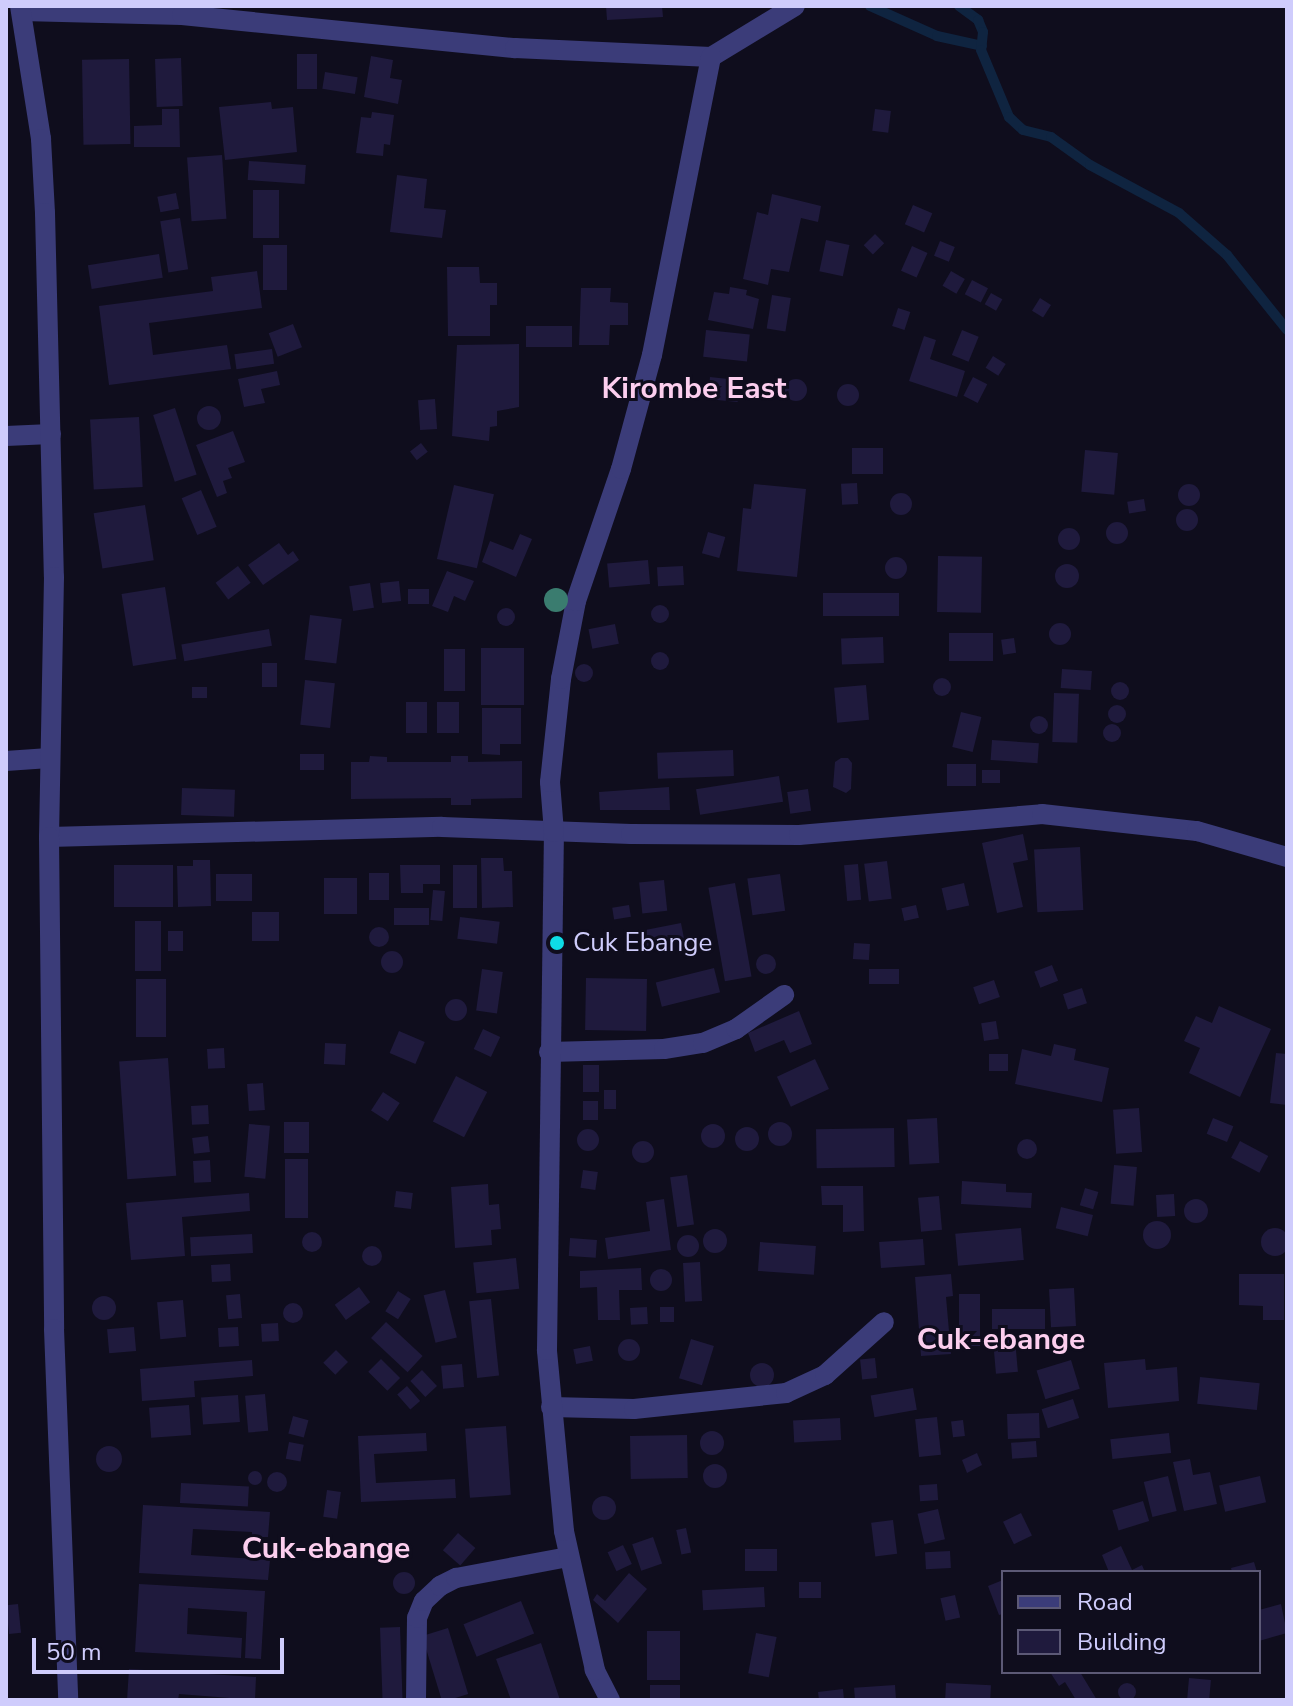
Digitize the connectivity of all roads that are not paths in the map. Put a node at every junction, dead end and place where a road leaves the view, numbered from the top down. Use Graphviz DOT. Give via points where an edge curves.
graph roads {
  1 [pos="795,6"];
  2 [pos="21,9"];
  3 [pos="711,57"];
  4 [pos="51,434"];
  5 [pos="6,436"];
  6 [pos="49,758"];
  7 [pos="6,761"];
  8 [pos="554,832"];
  9 [pos="49,837"];
  10 [pos="1287,857"];
  11 [pos="784,995"];
  12 [pos="549,1052"];
  13 [pos="884,1322"];
  14 [pos="551,1407"];
  15 [pos="568,1557"];
  16 [pos="68,1700"];
  17 [pos="416,1700"];
  18 [pos="610,1700"];
  1 -- 3 [label="street"];
  2 -- 3 [label="street" via="182,15 515,48"];
  2 -- 4 [label="street" via="41,139"];
  3 -- 8 [label="street" via="652,355 621,469 576,601 550,782"];
  4 -- 5 [label="street"];
  4 -- 6 [label="street"];
  6 -- 7 [label="street"];
  6 -- 9 [label="street"];
  8 -- 9 [label="street" via="442,827"];
  8 -- 10 [label="street" via="799,835 1042,814 1197,831"];
  8 -- 12 [label="street"];
  9 -- 16 [label="street" via="54,1329"];
  11 -- 12 [label="street" via="736,1029 703,1043"];
  12 -- 14 [label="street"];
  13 -- 14 [label="street" via="825,1375 786,1393 634,1409"];
  14 -- 15 [label="street"];
  15 -- 17 [label="street" via="456,1578 424,1601 417,1618"];
  15 -- 18 [label="street" via="595,1670"];
}
